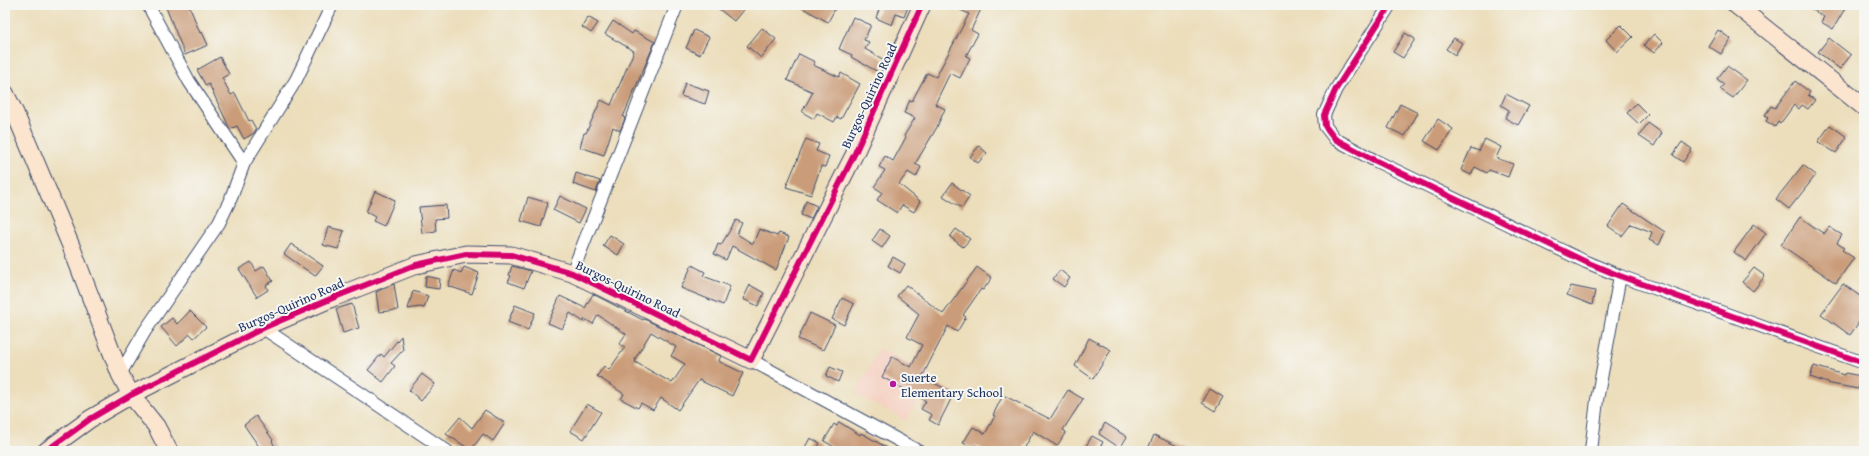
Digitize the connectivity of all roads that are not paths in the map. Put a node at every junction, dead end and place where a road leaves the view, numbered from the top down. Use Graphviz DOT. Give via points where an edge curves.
graph roads {
  1 [pos="148,5"];
  2 [pos="332,5"];
  3 [pos="677,5"];
  4 [pos="922,5"];
  5 [pos="1390,5"];
  6 [pos="1736,5"];
  7 [pos="5,93"];
  8 [pos="1864,107"];
  9 [pos="244,163"];
  10 [pos="572,273"];
  11 [pos="1620,276"];
  12 [pos="263,328"];
  13 [pos="751,360"];
  14 [pos="1864,363"];
  15 [pos="120,374"];
  16 [pos="131,395"];
  17 [pos="46,451"];
  18 [pos="169,451"];
  19 [pos="447,451"];
  20 [pos="918,451"];
  21 [pos="1591,451"];
  1 -- 9 [label="street" via="189,81"];
  2 -- 9 [label="street" via="296,80"];
  3 -- 10 [label="street"];
  4 -- 13 [label="street, Burgos-Quirino Road" via="855,153"];
  5 -- 11 [label="street" via="1328,105 1324,115 1324,126 1335,139 1586,262"];
  6 -- 8 [label="street"];
  7 -- 15 [label="street" via="71,246"];
  9 -- 15 [label="street" via="219,223 145,332"];
  10 -- 12 [label="street, Burgos-Quirino Road" via="511,255 466,254 416,265 335,296"];
  10 -- 13 [label="street, Burgos-Quirino Road"];
  11 -- 14 [label="street"];
  11 -- 21 [label="street" via="1597,400"];
  12 -- 16 [label="street, Burgos-Quirino Road"];
  12 -- 19 [label="street"];
  13 -- 20 [label="street"];
  15 -- 16 [label="street"];
  16 -- 17 [label="street, Burgos-Quirino Road" via="90,419"];
  16 -- 18 [label="street" via="156,426"];
}
